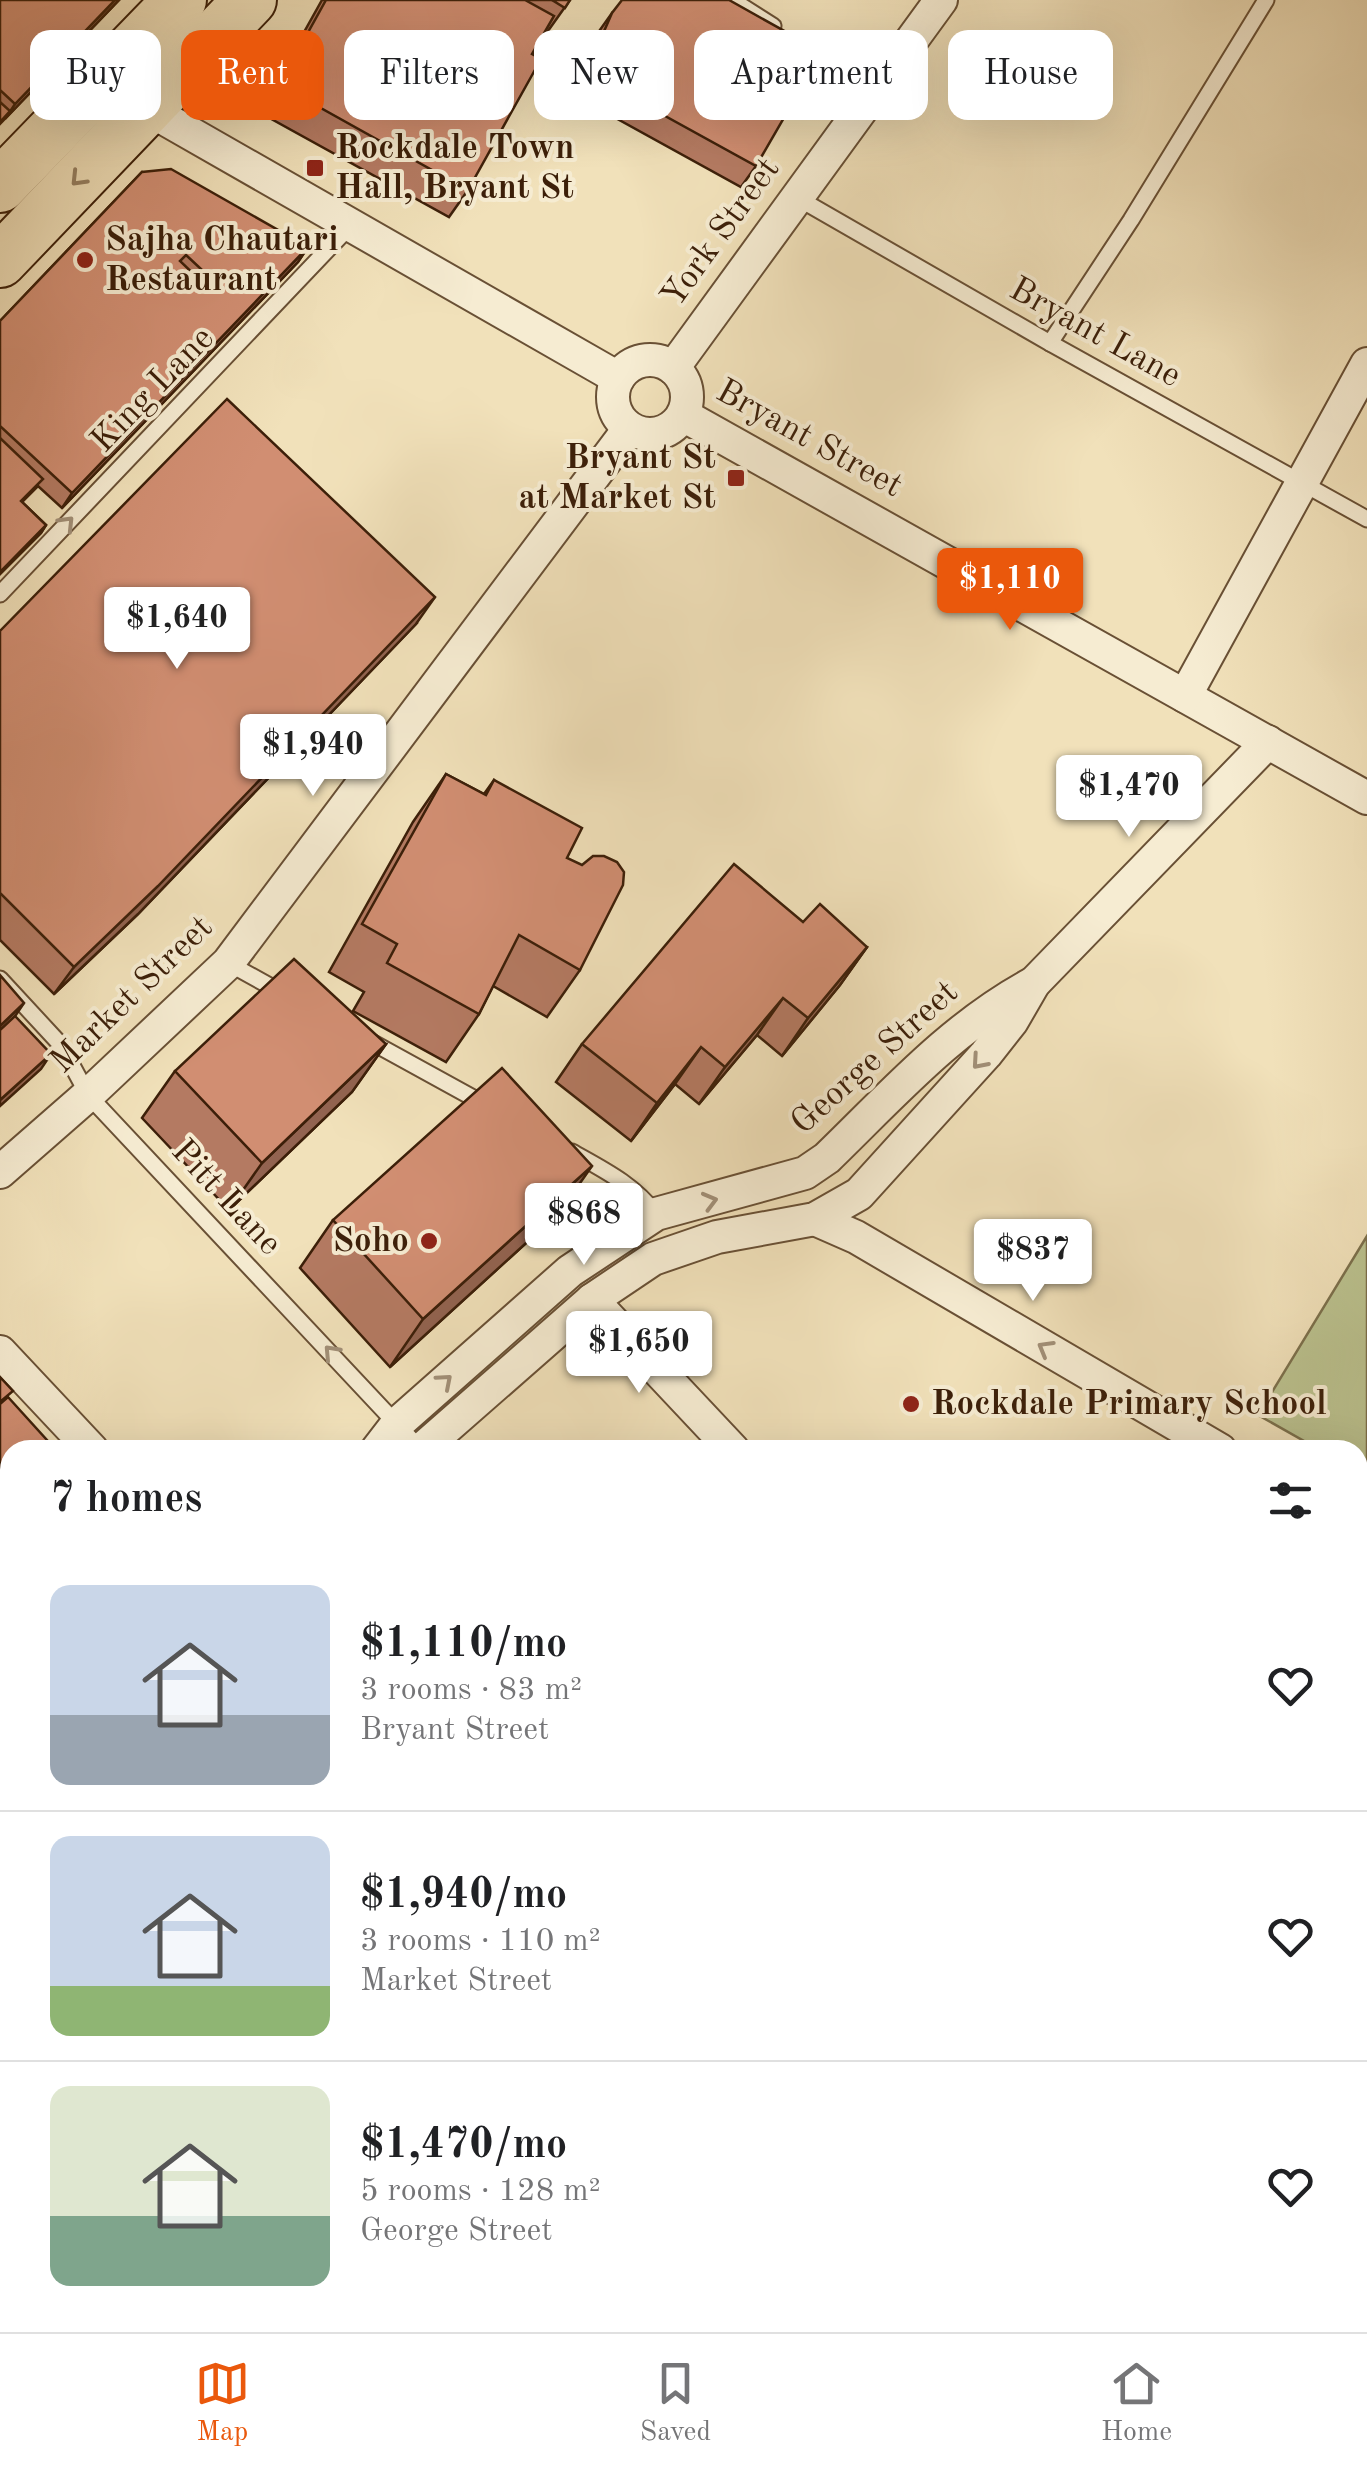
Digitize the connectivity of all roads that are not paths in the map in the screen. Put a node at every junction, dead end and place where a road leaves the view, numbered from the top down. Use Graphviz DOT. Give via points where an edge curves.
graph roads {
  1 [pos="180,0"];
  2 [pos="250,0"];
  3 [pos="732,0"];
  4 [pos="941,0"];
  5 [pos="1266,0"];
  6 [pos="779,30"];
  7 [pos="919,30"];
  8 [pos="161,33"];
  9 [pos="161,66"];
  10 [pos="161,112"];
  11 [pos="88,120"];
  12 [pos="105,120"];
  13 [pos="852,120"];
  14 [pos="0,186"];
  15 [pos="795,196"];
  16 [pos="350,226"];
  17 [pos="0,261"];
  18 [pos="1050,343"];
  19 [pos="1367,364"];
  20 [pos="673,368"];
  21 [pos="618,378"];
  22 [pos="683,414"];
  23 [pos="629,429"];
  24 [pos="1301,482"];
  25 [pos="1367,519"];
  26 [pos="0,594"];
  27 [pos="1185,696"];
  28 [pos="1268,742"];
  29 [pos="1367,798"];
  30 [pos="228,963"];
  31 [pos="0,978"];
  32 [pos="1034,983"];
  33 [pos="292,999"];
  34 [pos="344,1027"];
  35 [pos="88,1095"];
  36 [pos="500,1112"];
  37 [pos="552,1141"];
  38 [pos="0,1172"];
  39 [pos="656,1214"];
  40 [pos="815,1219"];
  41 [pos="592,1300"];
  42 [pos="0,1352"];
  43 [pos="397,1424"];
  44 [pos="83,1440"];
  45 [pos="385,1440"];
  46 [pos="412,1440"];
  47 [pos="432,1440"];
  48 [pos="724,1440"];
  49 [pos="1203,1440"];
  1 -- 8 [label="highway"];
  2 -- 9 [label="highway"];
  3 -- 6 [label="lane"];
  4 -- 7 [label="street, York Street"];
  5 -- 18 [label="lane"];
  10 -- 16 [label="street"];
  11 -- 14 [label="highway"];
  12 -- 17 [label="highway, one-way"];
  13 -- 15 [label="street, York Street"];
  15 -- 18 [label="lane, Bryant Lane"];
  15 -- 20 [label="street, York Street"];
  16 -- 21 [label="street"];
  26 -- 16 [label="lane, King Lane, one-way"];
  18 -- 24 [label="lane, Bryant Lane"];
  19 -- 24 [label="street"];
  20 -- 21 [label="street" via="637,362"];
  20 -- 22 [label="street" via="686,390"];
  21 -- 23 [label="street" via="614,411"];
  22 -- 23 [label="street" via="666,432"];
  22 -- 27 [label="street, Bryant Street"];
  23 -- 30 [label="street, Market Street"];
  24 -- 25 [label="lane, Bryant Lane"];
  24 -- 27 [label="street"];
  27 -- 28 [label="street, Bryant Street"];
  28 -- 29 [label="street, Bryant Street"];
  28 -- 32 [label="street, George Street"];
  30 -- 33 [label="lane"];
  30 -- 35 [label="street, Market Street"];
  31 -- 35 [label="lane, Pitt Lane" via="61,1045"];
  39 -- 32 [label="street, George Street, one-way" via="805,1173 958,1031"];
  32 -- 40 [label="street, George Street, one-way" via="986,1054 886,1166 858,1194"];
  34 -- 36 [label="lane"];
  35 -- 38 [label="street, Market Street"];
  43 -- 35 [label="lane, Pitt Lane, one-way"];
  37 -- 39 [label="lane" via="625,1182"];
  43 -- 39 [label="street, George Street, one-way" via="570,1271"];
  40 -- 41 [label="street, George Street" via="717,1237 653,1260"];
  49 -- 40 [label="street, one-way" via="856,1236"];
  41 -- 47 [label="street, George Street"];
  41 -- 48 [label="street"];
  42 -- 44 [label="street"];
  43 -- 45 [label="street, George Street"];
  43 -- 46 [label="lane, Pitt Lane"];
}
